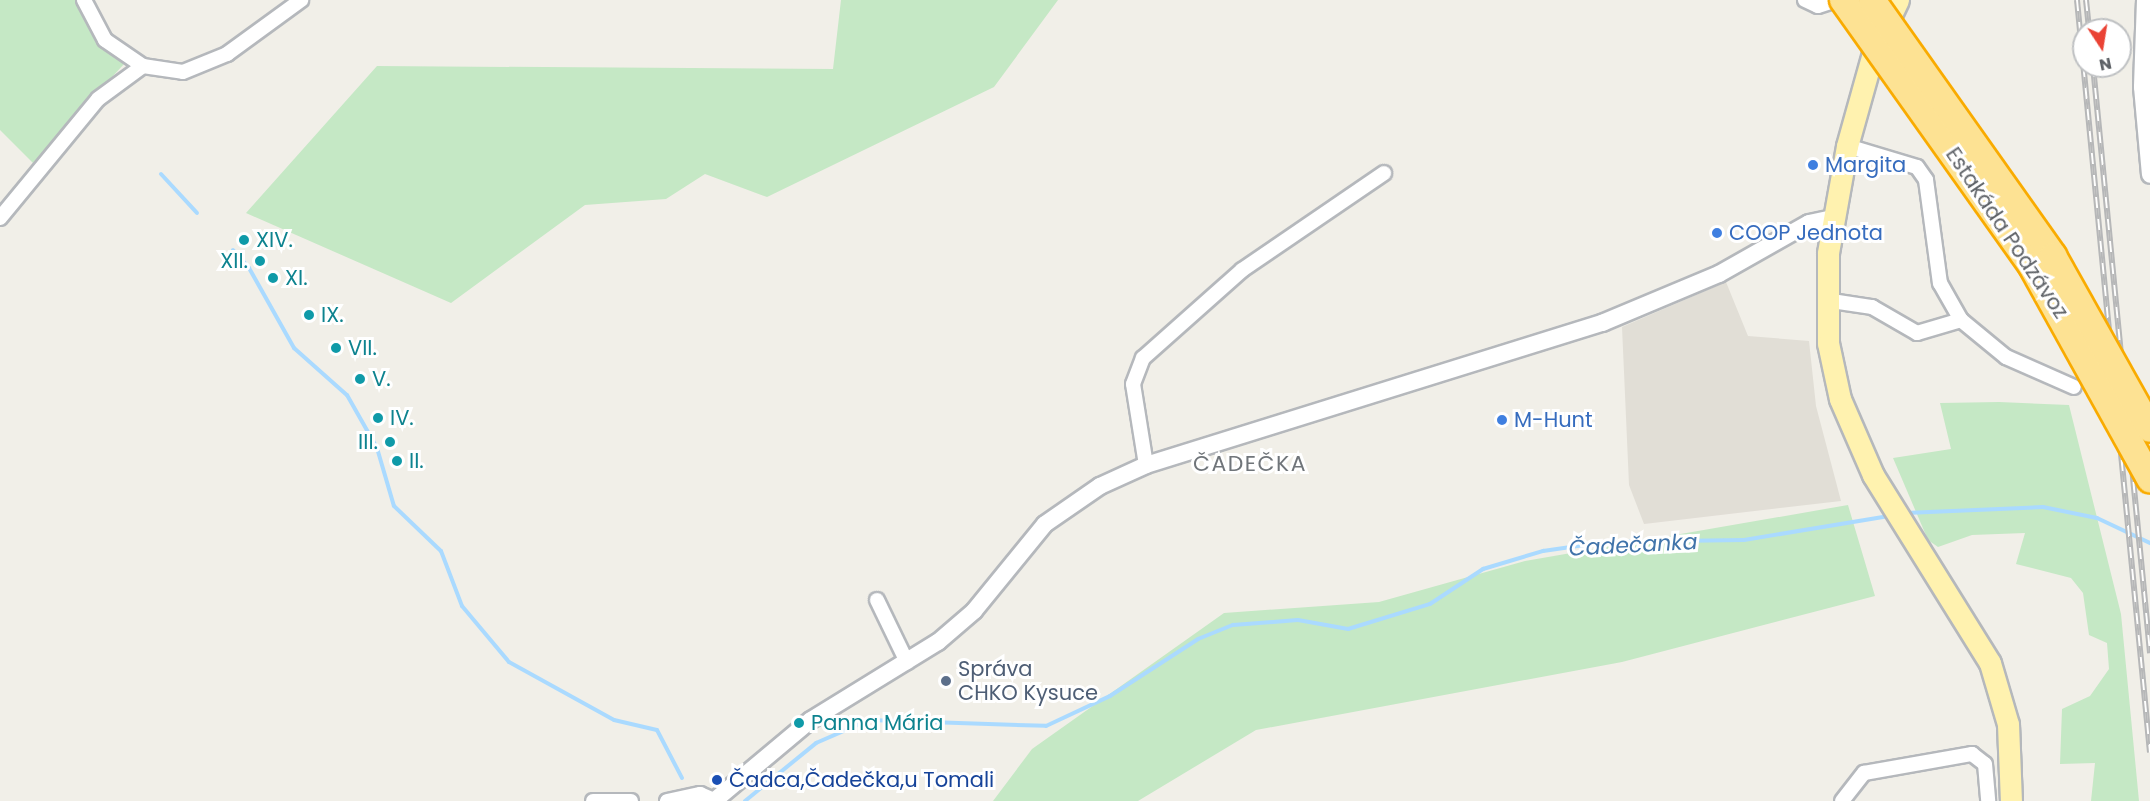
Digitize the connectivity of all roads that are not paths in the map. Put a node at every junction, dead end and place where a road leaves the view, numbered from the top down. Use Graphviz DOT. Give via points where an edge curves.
graph roads {
  1 [pos="84,0"];
  2 [pos="301,0"];
  3 [pos="1804,0"];
  4 [pos="1837,0"];
  5 [pos="1843,0"];
  6 [pos="1872,0"];
  7 [pos="1898,0"];
  8 [pos="2145,0"];
  9 [pos="143,66"];
  10 [pos="1847,146"];
  11 [pos="1384,173"];
  12 [pos="2150,176"];
  13 [pos="0,218"];
  14 [pos="1832,218"];
  15 [pos="1825,300"];
  16 [pos="1961,320"];
  17 [pos="2074,387"];
  18 [pos="2150,429"];
  19 [pos="1146,465"];
  20 [pos="2150,479"];
  21 [pos="877,600"];
  22 [pos="907,662"];
  23 [pos="593,801"];
  24 [pos="631,801"];
  25 [pos="667,801"];
  26 [pos="714,801"];
  27 [pos="1842,801"];
  28 [pos="1988,801"];
  29 [pos="2011,801"];
  1 -- 9 [label="street" via="105,40"];
  2 -- 9 [label="street" via="227,54 183,72"];
  3 -- 4 [label="street" via="1818,6"];
  5 -- 20 [label="highway, Estakáda Podzávoz, bridge" via="2032,266"];
  6 -- 18 [label="highway, Estakáda Podzávoz, bridge" via="2053,256"];
  7 -- 10 [label="main road" via="1873,53"];
  8 -- 12 [label="street" via="2142,87"];
  9 -- 13 [label="street" via="98,99"];
  10 -- 14 [label="main road"];
  10 -- 16 [label="street" via="1907,160 1926,180 1940,283"];
  11 -- 19 [label="street" via="1242,270 1143,358 1133,384"];
  14 -- 15 [label="main road"];
  14 -- 19 [label="street" via="1809,223 1719,274 1602,323"];
  15 -- 16 [label="street" via="1872,307 1917,333"];
  15 -- 29 [label="main road" via="1840,399 1886,499 1967,619 1997,681 2010,740"];
  16 -- 17 [label="street" via="2006,357"];
  19 -- 22 [label="street" via="1065,506 974,611"];
  21 -- 22 [label="street"];
  22 -- 26 [label="street" via="812,720"];
  23 -- 24 [label="street"];
  25 -- 26 [label="street" via="700,794"];
  27 -- 28 [label="street" via="1864,773 1972,754 1985,764"];
}
